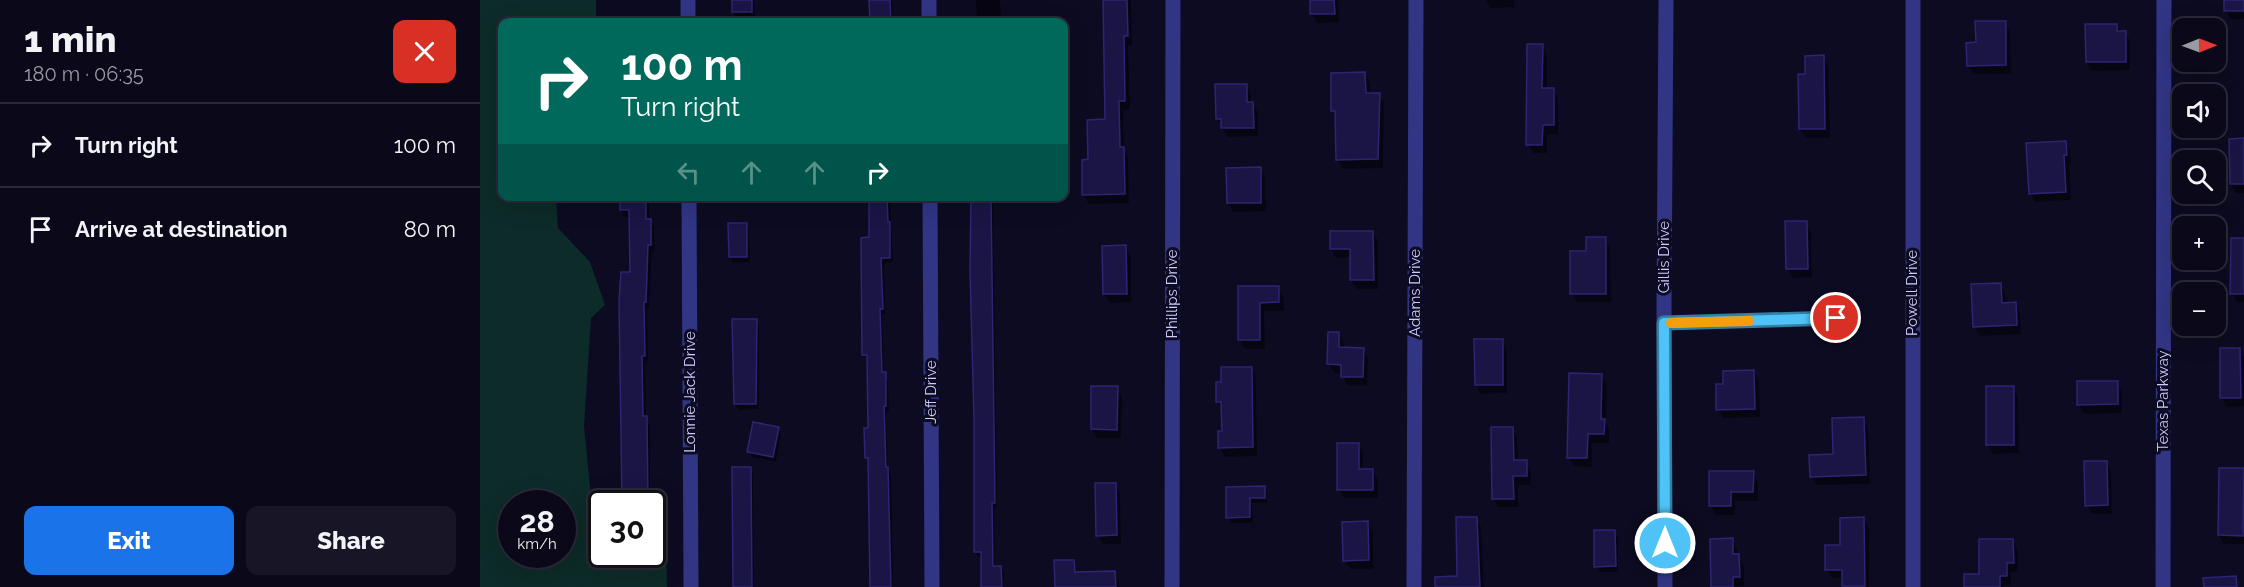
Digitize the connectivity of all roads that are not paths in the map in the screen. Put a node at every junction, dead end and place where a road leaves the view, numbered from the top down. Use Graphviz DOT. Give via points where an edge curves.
graph roads {
  1 [pos="688,0"];
  2 [pos="929,0"];
  3 [pos="1173,0"];
  4 [pos="1416,0"];
  5 [pos="1666,0"];
  6 [pos="1913,0"];
  7 [pos="2164,0"];
  8 [pos="688,18"];
  9 [pos="929,18"];
  10 [pos="689,201"];
  11 [pos="930,201"];
  12 [pos="1836,318"];
  13 [pos="1664,323"];
  14 [pos="692,587"];
  15 [pos="932,587"];
  16 [pos="1172,587"];
  17 [pos="1414,587"];
  18 [pos="1665,587"];
  19 [pos="1913,587"];
  20 [pos="2163,587"];
  1 -- 8 [label="street"];
  2 -- 9 [label="street"];
  3 -- 16 [label="street, Phillips Drive"];
  4 -- 17 [label="street, Adams Drive"];
  5 -- 13 [label="street, Gillis Drive"];
  6 -- 19 [label="street, Powell Drive"];
  7 -- 20 [label="street, Texas Parkway"];
  10 -- 14 [label="street, Lonnie Jack Drive"];
  11 -- 15 [label="street, Jeff Drive"];
  12 -- 13 [label="lane"];
  13 -- 18 [label="street, Gillis Drive"];
}
